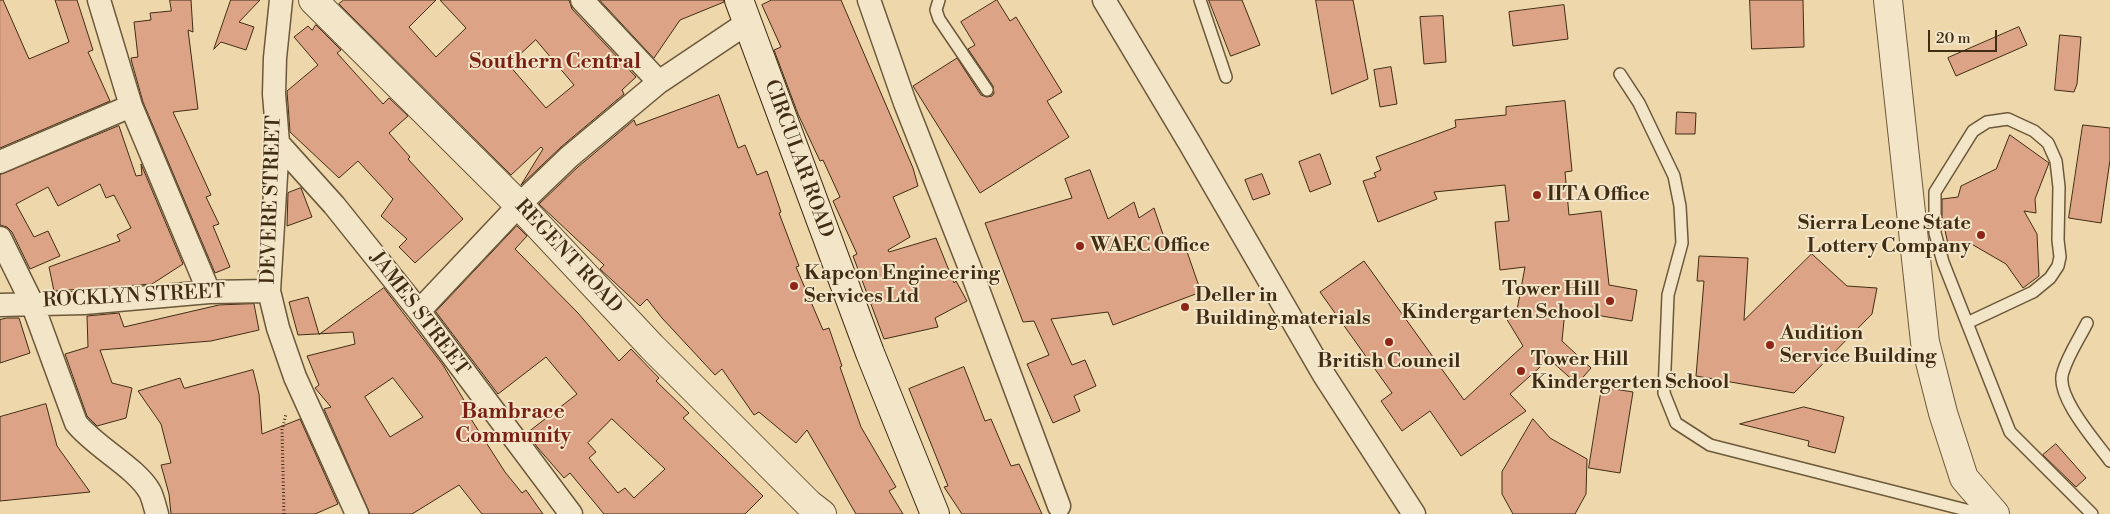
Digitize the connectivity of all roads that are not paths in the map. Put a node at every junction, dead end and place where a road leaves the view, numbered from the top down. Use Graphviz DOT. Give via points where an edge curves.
graph roads {
  1 [pos="99,0"];
  2 [pos="281,0"];
  3 [pos="313,0"];
  4 [pos="582,0"];
  5 [pos="869,0"];
  6 [pos="939,0"];
  7 [pos="1104,0"];
  8 [pos="1200,0"];
  9 [pos="1888,0"];
  10 [pos="743,12"];
  11 [pos="1620,74"];
  12 [pos="1226,77"];
  13 [pos="660,82"];
  14 [pos="987,90"];
  15 [pos="131,106"];
  16 [pos="278,143"];
  17 [pos="0,162"];
  18 [pos="519,205"];
  19 [pos="0,238"];
  20 [pos="269,291"];
  21 [pos="209,292"];
  22 [pos="32,304"];
  23 [pos="0,305"];
  24 [pos="419,311"];
  25 [pos="1967,323"];
  26 [pos="2086,323"];
  27 [pos="2110,462"];
  28 [pos="1059,506"];
  29 [pos="810,511"];
  30 [pos="157,514"];
  31 [pos="357,514"];
  32 [pos="571,514"];
  33 [pos="935,514"];
  34 [pos="1414,514"];
  35 [pos="1982,514"];
  36 [pos="1995,514"];
  37 [pos="2092,514"];
  1 -- 15 [label="street"];
  2 -- 16 [label="street, DEVERE STREET" via="274,58"];
  3 -- 18 [label="street, REGENT ROAD"];
  4 -- 13 [label="street"];
  5 -- 28 [label="street"];
  6 -- 14 [label="lane" via="936,10 939,19"];
  7 -- 34 [label="street" via="1324,375"];
  8 -- 12 [label="lane"];
  9 -- 36 [label="street" via="1925,342 1964,478"];
  10 -- 13 [label="street"];
  10 -- 33 [label="street, CIRCULAR ROAD" via="870,353"];
  11 -- 35 [label="lane" via="1664,152 1674,176 1680,206 1682,243 1668,295 1664,393 1676,423 1710,445"];
  13 -- 18 [label="street" via="569,157"];
  15 -- 17 [label="street"];
  15 -- 21 [label="street"];
  16 -- 20 [label="street, DEVERE STREET"];
  16 -- 24 [label="street, JAMES STREET" via="334,205"];
  18 -- 24 [label="street"];
  18 -- 29 [label="street, REGENT ROAD"];
  19 -- 22 [label="street"];
  20 -- 21 [label="street, ROCKLYN STREET"];
  20 -- 31 [label="street, DEVERE STREET" via="295,377"];
  21 -- 22 [label="street, ROCKLYN STREET" via="84,303"];
  22 -- 23 [label="street, ROCKLYN STREET"];
  22 -- 30 [label="street" via="76,423 86,436 150,491"];
  24 -- 32 [label="street, JAMES STREET"];
  25 -- 25 [label="lane" via="2033,292 2050,278 2058,266 2056,161 2048,143 2034,131 2008,119 1988,122 1973,131 1935,192 1935,233"];
  25 -- 37 [label="lane" via="2010,432"];
  26 -- 27 [label="lane" via="2062,372 2063,385 2069,404"];
}
